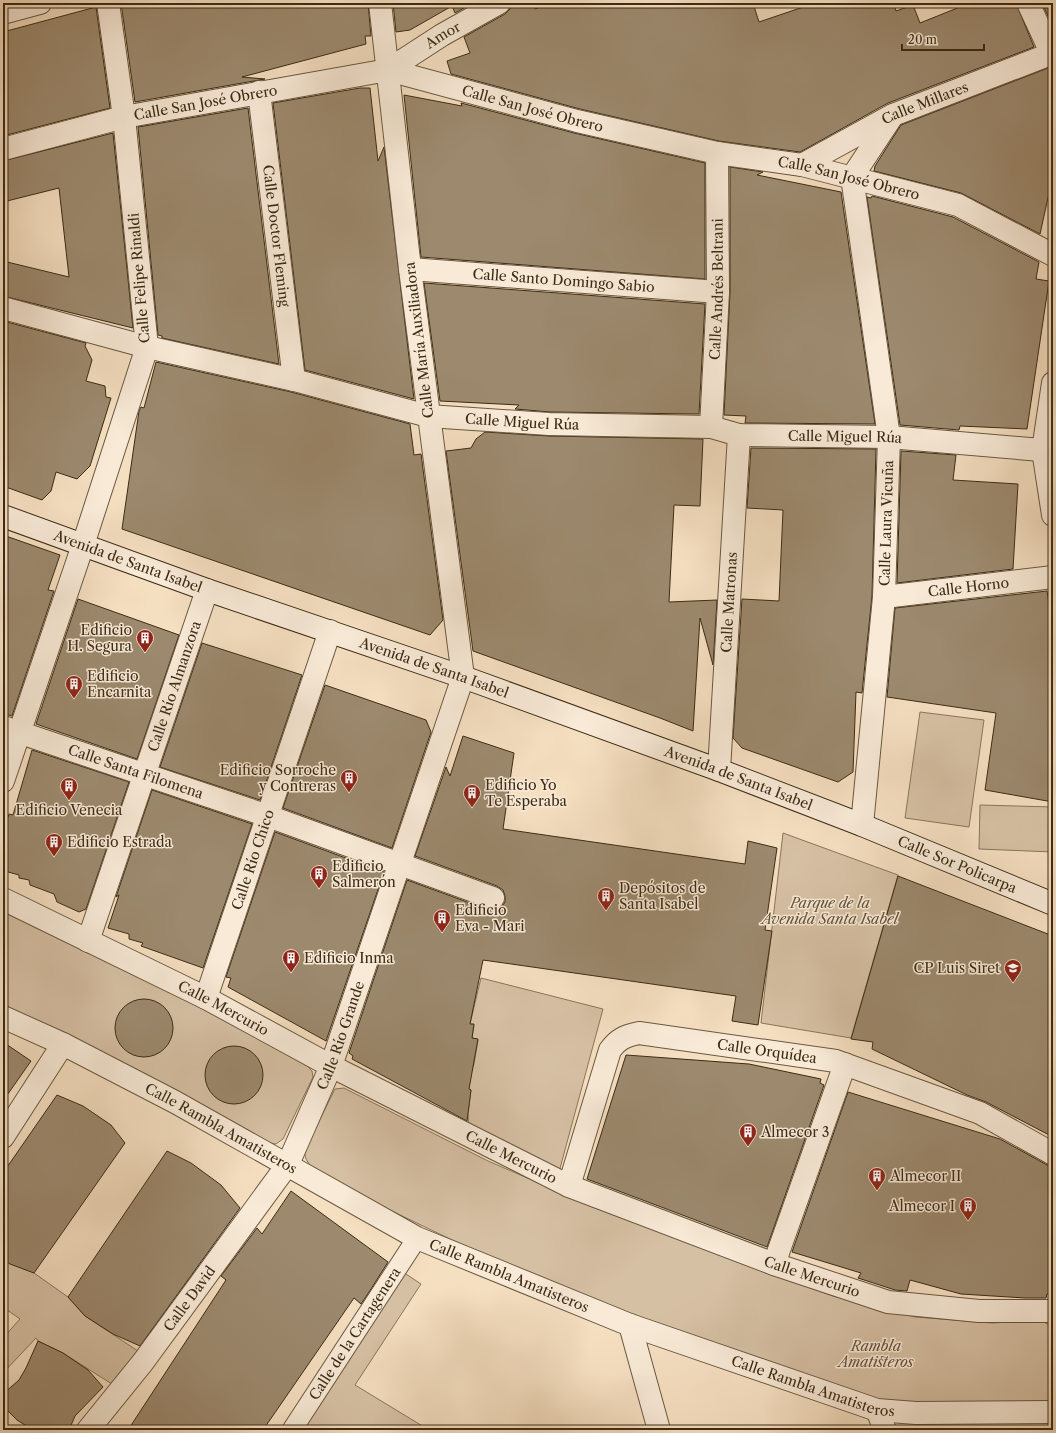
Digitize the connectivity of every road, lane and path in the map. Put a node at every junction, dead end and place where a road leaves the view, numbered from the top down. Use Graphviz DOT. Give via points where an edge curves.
graph roads {
  1 [pos="40,3"];
  2 [pos="108,3"];
  3 [pos="380,3"];
  4 [pos="499,3"];
  5 [pos="1028,3"];
  6 [pos="3,13"];
  7 [pos="1052,54"];
  8 [pos="388,70"];
  9 [pos="259,92"];
  10 [pos="892,115"];
  11 [pos="124,118"];
  12 [pos="3,149"];
  13 [pos="717,152"];
  14 [pos="802,165"];
  15 [pos="852,177"];
  16 [pos="1051,248"];
  17 [pos="410,269"];
  18 [pos="718,292"];
  19 [pos="3,308"];
  20 [pos="147,347"];
  21 [pos="294,380"];
  22 [pos="1053,383"];
  23 [pos="428,416"];
  24 [pos="711,427"];
  25 [pos="740,435"];
  26 [pos="889,438"];
  27 [pos="1048,451"];
  28 [pos="1053,515"];
  29 [pos="3,516"];
  30 [pos="83,545"];
  31 [pos="1053,577"];
  32 [pos="208,590"];
  33 [pos="884,597"];
  34 [pos="330,631"];
  35 [pos="463,677"];
  36 [pos="12,730"];
  37 [pos="719,770"];
  38 [pos="144,774"];
  39 [pos="3,782"];
  40 [pos="268,816"];
  41 [pos="862,825"];
  42 [pos="400,866"];
  43 [pos="493,898"];
  44 [pos="3,900"];
  45 [pos="1053,904"];
  46 [pos="88,941"];
  47 [pos="206,998"];
  48 [pos="3,1017"];
  49 [pos="63,1044"];
  50 [pos="845,1064"];
  51 [pos="331,1066"];
  52 [pos="3,1136"];
  53 [pos="1053,1154"];
  54 [pos="288,1164"];
  55 [pos="569,1186"];
  56 [pos="417,1238"];
  57 [pos="774,1264"];
  58 [pos="1053,1311"];
  59 [pos="630,1325"];
  60 [pos="877,1410"];
  61 [pos="1053,1412"];
  62 [pos="88,1430"];
  63 [pos="292,1430"];
  64 [pos="659,1430"];
  65 [pos="885,1430"];
  1 -- 6 [label="street"];
  2 -- 11 [label="street, Calle Felipe Rinaldi"];
  3 -- 8 [label="street, Calle María Auxiliadora"];
  4 -- 8 [label="street, Amor" via="442,35"];
  5 -- 7 [label="street"];
  7 -- 10 [label="street, Calle Millares"];
  8 -- 9 [label="street, Calle San José Obrero"];
  8 -- 13 [label="street, Calle San José Obrero" via="577,121"];
  8 -- 17 [label="street, Calle María Auxiliadora"];
  9 -- 11 [label="street, Calle San José Obrero"];
  9 -- 21 [label="street, Calle Doctor Fleming"];
  10 -- 14 [label="street, Calle Millares"];
  10 -- 15 [label="street"];
  11 -- 12 [label="street, Calle San José Obrero"];
  11 -- 20 [label="street, Calle Felipe Rinaldi"];
  13 -- 14 [label="street, Calle San José Obrero"];
  13 -- 18 [label="street, Calle Andrés Beltrani"];
  14 -- 15 [label="street, Calle San José Obrero"];
  15 -- 16 [label="street, Calle San José Obrero" via="958,205"];
  15 -- 26 [label="street, Calle Laura Vicuña"];
  17 -- 18 [label="street, Calle Santo Domingo Sabio"];
  17 -- 23 [label="street, Calle María Auxiliadora"];
  18 -- 24 [label="street, Calle Andrés Beltrani"];
  19 -- 20 [label="street, Calle Miguel Rúa"];
  20 -- 21 [label="street, Calle Miguel Rúa"];
  20 -- 30 [label="street, Calle Felipe Rinaldi"];
  21 -- 23 [label="street, Calle Miguel Rúa"];
  22 -- 27 [label="street"];
  23 -- 24 [label="street, Calle Miguel Rúa" via="549,424"];
  23 -- 35 [label="street, Calle María Auxiliadora"];
  24 -- 25 [label="street, Calle Miguel Rúa"];
  25 -- 26 [label="street, Calle Miguel Rúa"];
  25 -- 37 [label="street, Calle Matronas"];
  26 -- 27 [label="street, Calle Miguel Rúa"];
  26 -- 33 [label="street, Calle Laura Vicuña"];
  27 -- 28 [label="street"];
  29 -- 30 [label="street, Avenida de Santa Isabel"];
  30 -- 32 [label="street, Avenida de Santa Isabel"];
  30 -- 36 [label="street, Calle Felipe Rinaldi"];
  31 -- 33 [label="street, Calle Horno"];
  32 -- 34 [label="street, Avenida de Santa Isabel"];
  32 -- 38 [label="street, Calle Río Almanzora"];
  33 -- 41 [label="street, Calle Laura Vicuña"];
  34 -- 35 [label="street, Avenida de Santa Isabel"];
  34 -- 40 [label="street, Calle Río Chico"];
  35 -- 37 [label="street, Avenida de Santa Isabel"];
  35 -- 42 [label="street, Calle Río Grande"];
  36 -- 38 [label="street, Calle Santa Filomena"];
  36 -- 39 [label="street, Calle Felipe Rinaldi"];
  37 -- 41 [label="street, Avenida de Santa Isabel"];
  38 -- 40 [label="street, Calle Santa Filomena"];
  38 -- 46 [label="street, Calle Río Almanzora"];
  40 -- 42 [label="street, Calle Santa Filomena"];
  40 -- 47 [label="street, Calle Río Chico"];
  41 -- 45 [label="street, Calle Sor Policarpa"];
  42 -- 43 [label="street, Calle Santa Filomena"];
  42 -- 51 [label="street, Calle Río Grande"];
  44 -- 46 [label="street, Calle Mercurio"];
  46 -- 47 [label="street, Calle Mercurio"];
  47 -- 51 [label="street, Calle Mercurio"];
  48 -- 49 [label="street, Calle Rambla Amatisteros"];
  49 -- 52 [label="street"];
  49 -- 54 [label="street, Calle Rambla Amatisteros"];
  50 -- 53 [label="street, Calle Orquídea" via="980,1113"];
  50 -- 55 [label="street, Calle Orquídea" via="639,1033 628,1035 617,1040 610,1050"];
  50 -- 57 [label="street"];
  51 -- 54 [label="street, Calle Río Grande"];
  51 -- 55 [label="street, Calle Mercurio"];
  54 -- 56 [label="street, Calle Rambla Amatisteros"];
  54 -- 62 [label="street, Calle David" via="143,1362"];
  55 -- 57 [label="street, Calle Mercurio"];
  56 -- 59 [label="street, Calle Rambla Amatisteros"];
  56 -- 63 [label="street, Calle de la Cartagenera"];
  57 -- 58 [label="street, Calle Mercurio" via="888,1302 979,1311"];
  59 -- 60 [label="street, Calle Rambla Amatisteros"];
  59 -- 64 [label="street"];
  60 -- 61 [label="street, Calle Rambla Amatisteros" via="916,1413"];
  60 -- 65 [label="street"];
}
